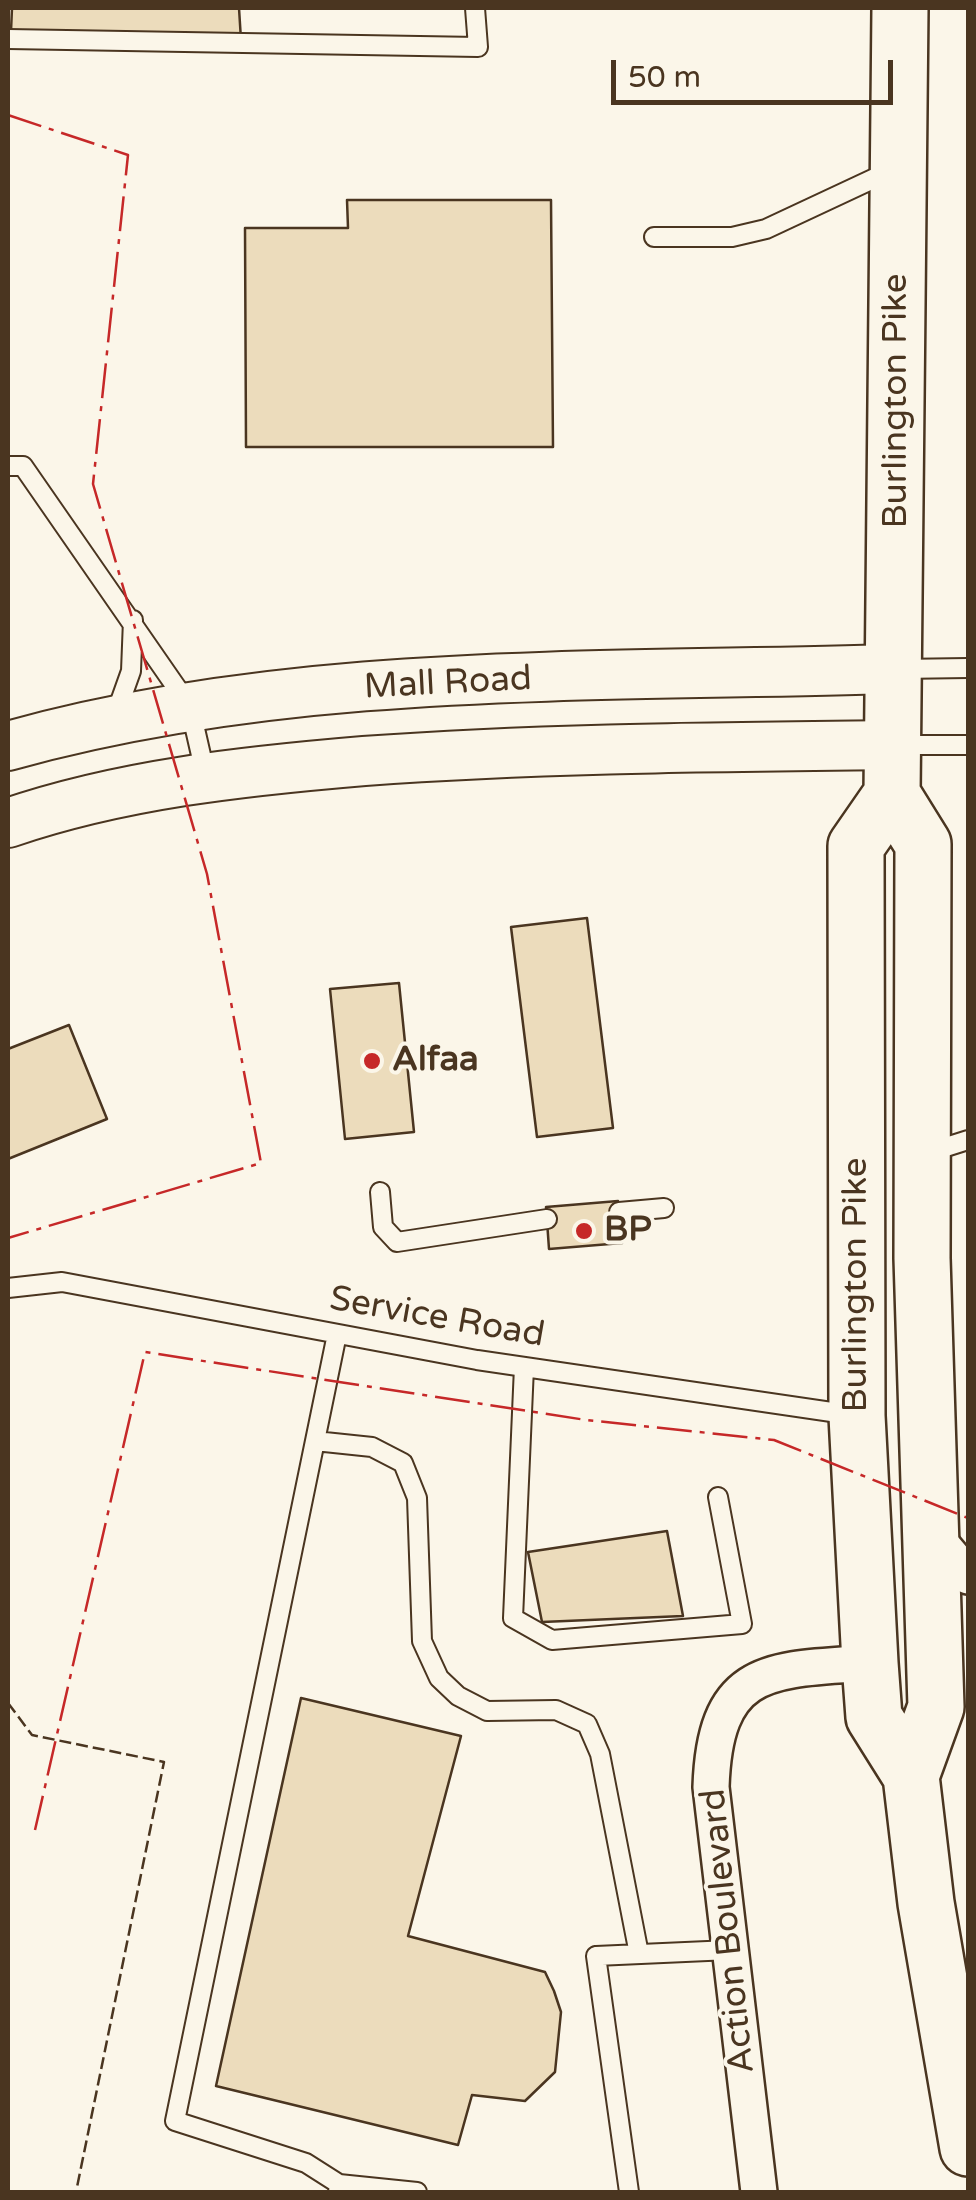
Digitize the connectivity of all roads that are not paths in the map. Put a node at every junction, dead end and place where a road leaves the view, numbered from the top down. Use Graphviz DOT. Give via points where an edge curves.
graph roads {
  1 [pos="475,8"];
  2 [pos="900,8"];
  3 [pos="8,39"];
  4 [pos="899,167"];
  5 [pos="654,236"];
  6 [pos="8,466"];
  7 [pos="132,619"];
  8 [pos="968,668"];
  9 [pos="895,669"];
  10 [pos="190,707"];
  11 [pos="114,720"];
  12 [pos="968,744"];
  13 [pos="8,746"];
  14 [pos="893,769"];
  15 [pos="206,778"];
  16 [pos="8,823"];
  17 [pos="945,1148"];
  18 [pos="380,1192"];
  19 [pos="664,1208"];
  20 [pos="619,1212"];
  21 [pos="547,1219"];
  22 [pos="8,1288"];
  23 [pos="337,1334"];
  24 [pos="524,1367"];
  25 [pos="857,1416"];
  26 [pos="315,1441"];
  27 [pos="718,1497"];
  28 [pos="928,1530"];
  29 [pos="968,1576"];
  30 [pos="870,1663"];
  31 [pos="952,1697"];
  32 [pos="910,1776"];
  33 [pos="730,1950"];
  34 [pos="639,1954"];
  35 [pos="968,2148"];
  36 [pos="339,2188"];
  37 [pos="417,2192"];
  38 [pos="628,2192"];
  39 [pos="759,2192"];
  1 -- 3 [label="lane" via="478,47"];
  2 -- 4 [label="main road, Burlington Pike"];
  4 -- 5 [label="lane" via="766,229 732,238"];
  4 -- 9 [label="main road, Burlington Pike"];
  6 -- 7 [label="lane" via="23,466"];
  7 -- 10 [label="lane"];
  7 -- 11 [label="lane" via="131,671"];
  8 -- 9 [label="lane"];
  9 -- 10 [label="main road, Mall Road" via="400,684"];
  9 -- 14 [label="main road, Burlington Pike"];
  10 -- 11 [label="main road, Mall Road"];
  10 -- 15 [label="lane"];
  11 -- 13 [label="main road, Mall Road"];
  12 -- 14 [label="lane"];
  14 -- 15 [label="main road, Mall Road" via="487,752"];
  14 -- 17 [label="main road, Burlington Pike" via="923,844"];
  14 -- 25 [label="main road, Burlington Pike" via="856,846"];
  15 -- 16 [label="main road, Mall Road"];
  17 -- 28 [label="main road, Burlington Pike"];
  18 -- 21 [label="lane" via="383,1227 396,1242"];
  19 -- 20 [label="lane"];
  22 -- 23 [label="lane, Service Road" via="62,1282"];
  23 -- 24 [label="lane, Service Road"];
  23 -- 26 [label="lane"];
  24 -- 25 [label="lane, Service Road"];
  24 -- 27 [label="lane" via="513,1618 552,1640 742,1624"];
  25 -- 30 [label="main road, Burlington Pike"];
  26 -- 34 [label="lane" via="372,1448 404,1463 418,1498 422,1641 439,1678 487,1711 556,1710 587,1724 600,1754"];
  26 -- 36 [label="lane" via="175,2120 306,2164"];
  28 -- 29 [label="street"];
  28 -- 31 [label="main road, Burlington Pike"];
  30 -- 32 [label="main road, Burlington Pike" via="874,1717"];
  30 -- 33 [label="street, Action Boulevard" via="781,1670 752,1680 720,1725 711,1787"];
  31 -- 32 [label="main road, Burlington Pike"];
  32 -- 35 [label="main road, Burlington Pike"];
  33 -- 34 [label="lane"];
  33 -- 39 [label="street, Action Boulevard"];
  34 -- 38 [label="lane" via="596,1956"];
  36 -- 37 [label="lane"];
}
